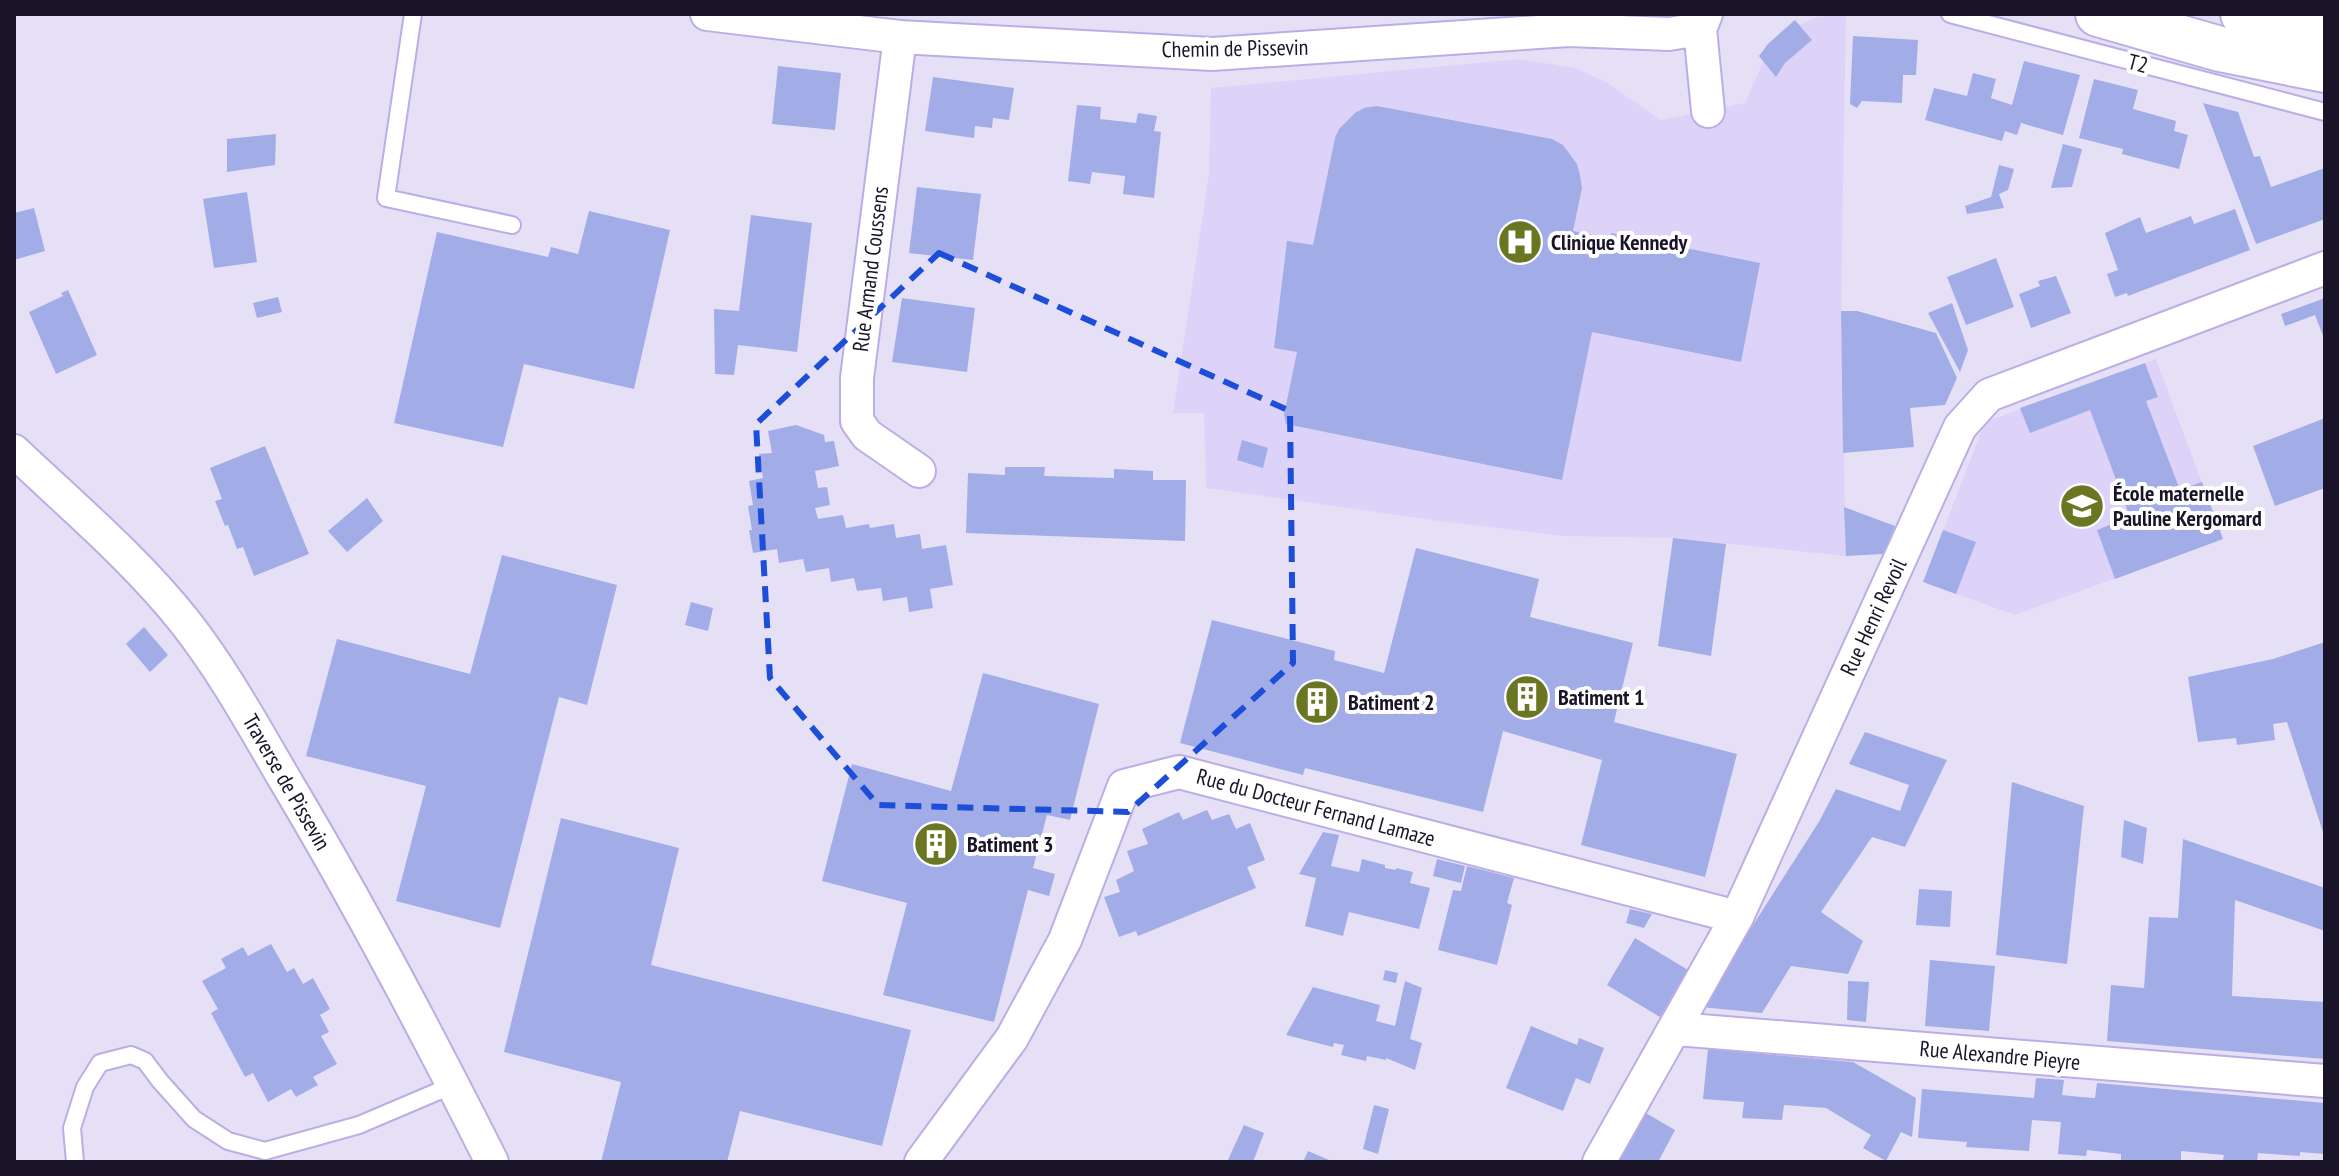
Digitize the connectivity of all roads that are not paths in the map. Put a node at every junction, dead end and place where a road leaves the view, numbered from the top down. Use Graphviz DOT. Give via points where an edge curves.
graph roads {
  1 [pos="413,14"];
  2 [pos="707,14"];
  3 [pos="1950,14"];
  4 [pos="2098,14"];
  5 [pos="2243,14"];
  6 [pos="1703,22"];
  7 [pos="900,37"];
  8 [pos="2325,37"];
  9 [pos="2325,70"];
  10 [pos="1708,111"];
  11 [pos="2325,112"];
  12 [pos="512,225"];
  13 [pos="2325,268"];
  14 [pos="14,451"];
  15 [pos="919,471"];
  16 [pos="1737,917"];
  17 [pos="1676,1029"];
  18 [pos="2325,1081"];
  19 [pos="453,1085"];
  20 [pos="75,1162"];
  21 [pos="492,1162"];
  22 [pos="921,1162"];
  23 [pos="1599,1162"];
  1 -- 12 [label="lane" via="386,198"];
  2 -- 7 [label="street, Chemin de Pissevin"];
  3 -- 11 [label="lane, T2"];
  4 -- 9 [label="main road" via="2220,49"];
  5 -- 8 [label="main road"];
  6 -- 7 [label="street, Chemin de Pissevin" via="1669,34 1569,30 1212,54"];
  6 -- 10 [label="street"];
  7 -- 15 [label="street, Rue Armand Coussens" via="857,378 857,421 867,435"];
  13 -- 16 [label="street, Rue Henri Revoil" via="1989,395 1960,427"];
  14 -- 19 [label="street, Traverse de Pissevin" via="143,575 221,670 350,889"];
  16 -- 17 [label="street, Rue Henri Revoil"];
  16 -- 22 [label="street, Rue du Docteur Fernand Lamaze" via="1179,772 1124,786 1050,968 1012,1038"];
  17 -- 18 [label="street, Rue Alexandre Pieyre"];
  17 -- 23 [label="street, Rue Henri Revoil"];
  19 -- 20 [label="lane" via="359,1125 265,1151 228,1141 194,1119 145,1061 131,1055 100,1063 85,1087 72,1128"];
  19 -- 21 [label="street, Traverse de Pissevin"];
}
